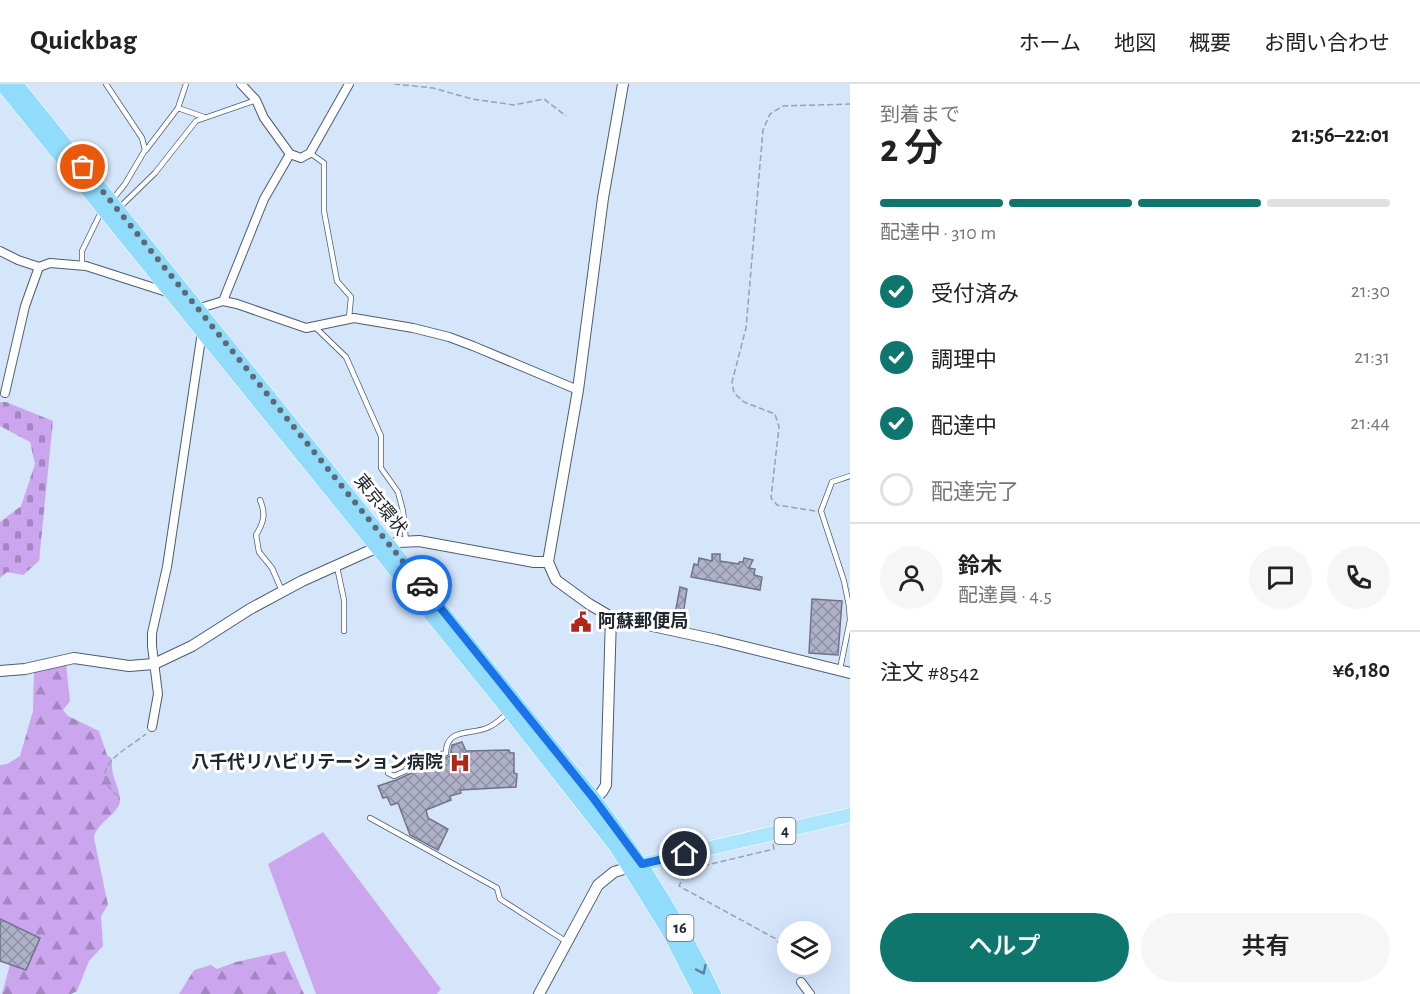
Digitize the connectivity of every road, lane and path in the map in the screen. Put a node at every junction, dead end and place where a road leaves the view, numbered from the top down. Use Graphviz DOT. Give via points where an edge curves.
graph roads {
  1 [pos="2,84"];
  2 [pos="16,84"];
  3 [pos="105,84"];
  4 [pos="186,84"];
  5 [pos="241,84"];
  6 [pos="350,84"];
  7 [pos="394,84"];
  8 [pos="624,84"];
  9 [pos="256,100"];
  10 [pos="850,104"];
  11 [pos="178,108"];
  12 [pos="566,116"];
  13 [pos="205,118"];
  14 [pos="145,150"];
  15 [pos="310,153"];
  16 [pos="290,154"];
  17 [pos="110,207"];
  18 [pos="0,250"];
  19 [pos="82,265"];
  20 [pos="39,267"];
  21 [pos="170,293"];
  22 [pos="223,301"];
  23 [pos="197,309"];
  24 [pos="349,318"];
  25 [pos="315,328"];
  26 [pos="202,332"];
  27 [pos="579,390"];
  28 [pos="3,393"];
  29 [pos="850,476"];
  30 [pos="260,500"];
  31 [pos="821,511"];
  32 [pos="406,541"];
  33 [pos="383,546"];
  34 [pos="548,562"];
  35 [pos="336,564"];
  36 [pos="417,568"];
  37 [pos="395,585"];
  38 [pos="282,591"];
  39 [pos="611,616"];
  40 [pos="344,631"];
  41 [pos="154,664"];
  42 [pos="0,671"];
  43 [pos="845,671"];
  44 [pos="510,712"];
  45 [pos="152,727"];
  46 [pos="446,753"];
  47 [pos="118,796"];
  48 [pos="594,799"];
  49 [pos="850,815"];
  50 [pos="370,818"];
  51 [pos="770,835"];
  52 [pos="636,866"];
  53 [pos="777,941"];
  54 [pos="567,942"];
  55 [pos="797,975"];
  56 [pos="801,982"];
  57 [pos="538,994"];
  58 [pos="701,994"];
  59 [pos="714,994"];
  60 [pos="810,994"];
  1 -- 17 [label="highway, 東京環状 / 16"];
  2 -- 17 [label="highway, 東京環状 / 16"];
  3 -- 14 [label="lane" via="142,138"];
  4 -- 11 [label="lane"];
  5 -- 9 [label="street"];
  6 -- 15 [label="street"];
  7 -- 12 [label="path" via="514,105 544,99"];
  8 -- 27 [label="street" via="603,198"];
  9 -- 13 [label="lane"];
  9 -- 16 [label="street"];
  10 -- 31 [label="path" via="783,105 770,114 763,130 746,328 732,382 734,393 744,402 775,414 778,427 771,498 777,505"];
  11 -- 13 [label="lane"];
  11 -- 14 [label="lane"];
  13 -- 17 [label="lane" via="196,121 154,173"];
  14 -- 17 [label="lane"];
  15 -- 16 [label="street" via="301,158"];
  15 -- 24 [label="lane" via="324,163 324,211 337,281 351,297"];
  16 -- 22 [label="street" via="264,199"];
  17 -- 19 [label="lane" via="82,251"];
  17 -- 21 [label="highway, 東京環状 / 16"];
  17 -- 23 [label="highway, 東京環状 / 16"];
  18 -- 20 [label="street"];
  19 -- 20 [label="street" via="50,263"];
  19 -- 21 [label="street"];
  20 -- 28 [label="street" via="24,306"];
  21 -- 26 [label="highway, 東京環状 / 16"];
  22 -- 23 [label="street"];
  22 -- 25 [label="street" via="297,326"];
  23 -- 33 [label="highway, 東京環状 / 16"];
  24 -- 25 [label="street"];
  24 -- 27 [label="street" via="449,337"];
  25 -- 32 [label="lane" via="345,357 381,436 381,468 398,492"];
  26 -- 33 [label="highway, 東京環状 / 16"];
  26 -- 41 [label="street" via="167,567 152,633"];
  27 -- 34 [label="street"];
  29 -- 31 [label="lane" via="832,482"];
  30 -- 38 [label="lane" via="265,516 256,535 259,552 272,568"];
  31 -- 43 [label="lane" via="849,606"];
  32 -- 33 [label="street"];
  32 -- 34 [label="street"];
  33 -- 35 [label="street"];
  33 -- 44 [label="highway, 東京環状 / 16"];
  33 -- 48 [label="highway, 東京環状 / 16"];
  34 -- 39 [label="street" via="556,580"];
  35 -- 38 [label="street"];
  35 -- 40 [label="lane" via="344,600"];
  36 -- 37 [label="path, bridge"];
  38 -- 41 [label="street" via="192,646"];
  39 -- 43 [label="street"];
  39 -- 48 [label="street" via="606,785"];
  41 -- 42 [label="street" via="129,666 74,658"];
  41 -- 45 [label="street" via="158,694"];
  44 -- 46 [label="lane" via="489,728 452,737 446,744"];
  44 -- 52 [label="highway, 東京環状 / 16"];
  45 -- 47 [label="path" via="107,765 106,784"];
  46 -- 46 [label="lane" via="394,776 388,773 392,767"];
  48 -- 52 [label="highway, 東京環状 / 16"];
  49 -- 51 [label="main road, 4"];
  50 -- 54 [label="lane" via="496,888 500,899"];
  51 -- 52 [label="main road, 4"];
  51 -- 53 [label="path" via="774,849 690,869 679,886"];
  52 -- 54 [label="street" via="614,872 598,885"];
  52 -- 58 [label="highway, 東京環状 / 16"];
  52 -- 59 [label="highway, 東京環状 / 16, one-way" via="679,926"];
  54 -- 57 [label="street"];
  55 -- 56 [label="path"];
  56 -- 60 [label="street"];
}
